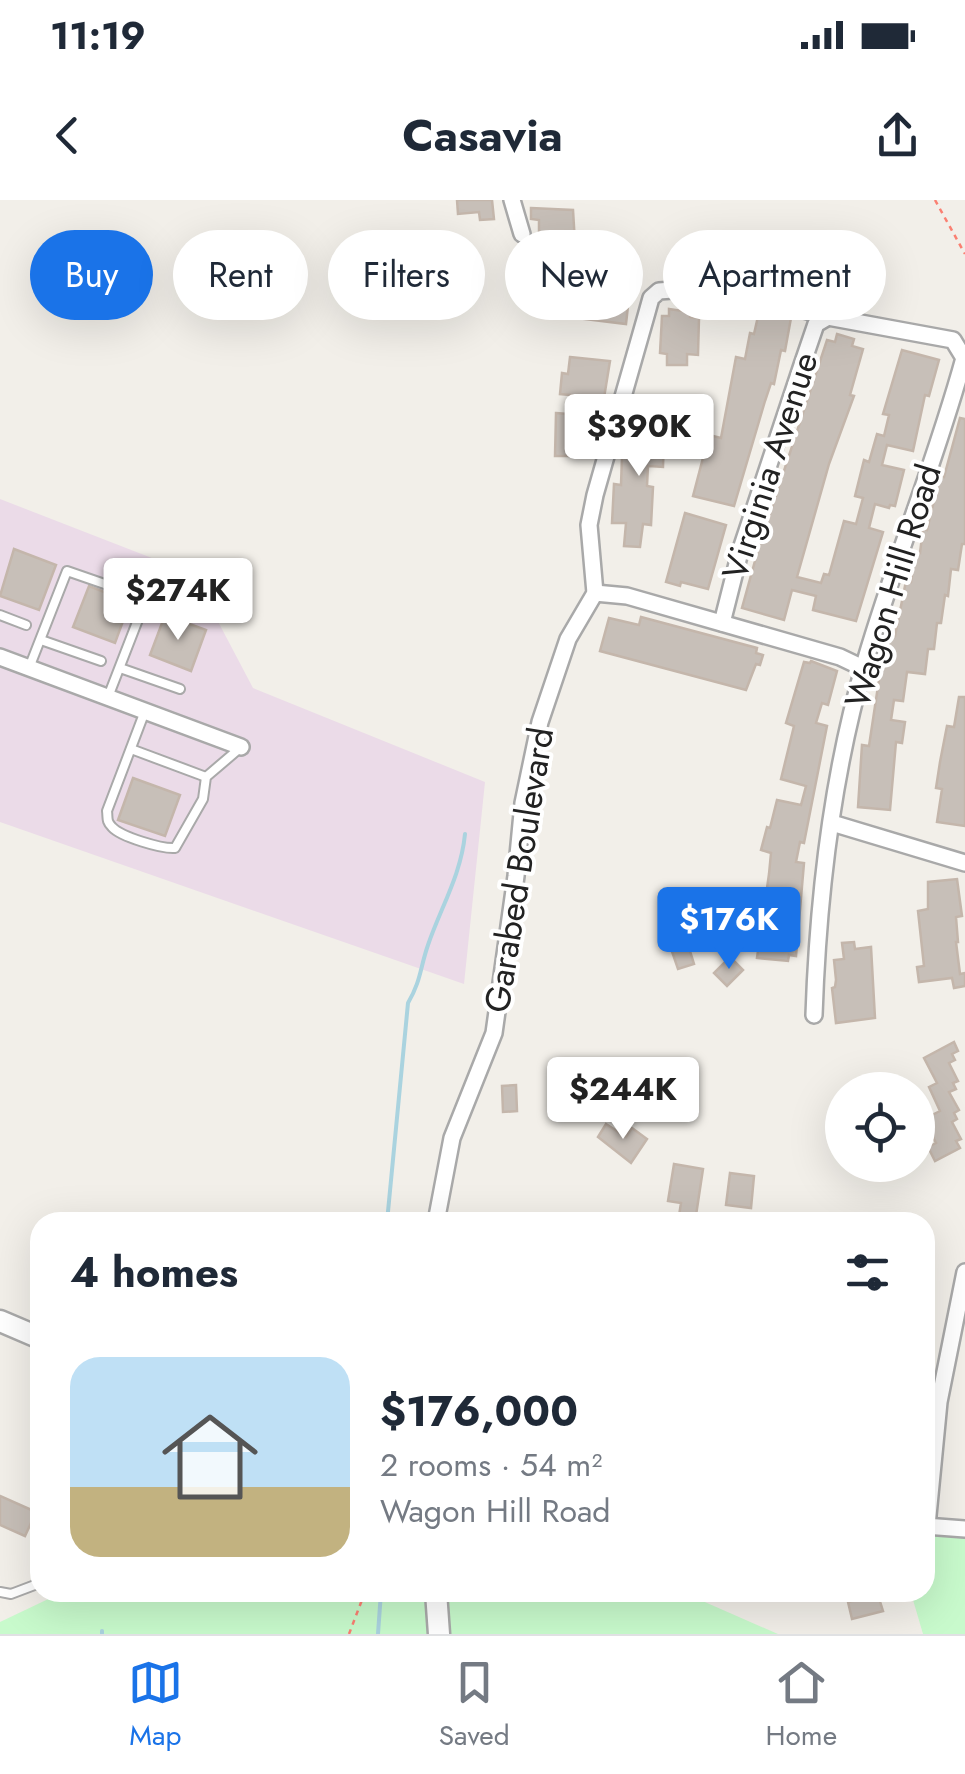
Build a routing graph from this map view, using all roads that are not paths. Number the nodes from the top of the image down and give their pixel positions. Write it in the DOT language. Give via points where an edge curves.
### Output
graph roads {
  1 [pos="512,200"];
  2 [pos="521,230"];
  3 [pos="663,291"];
  4 [pos="823,320"];
  5 [pos="844,320"];
  6 [pos="959,400"];
  7 [pos="119,588"];
  8 [pos="595,593"];
  9 [pos="0,616"];
  10 [pos="198,616"];
  11 [pos="722,622"];
  12 [pos="26,626"];
  13 [pos="41,640"];
  14 [pos="0,657"];
  15 [pos="100,662"];
  16 [pos="29,668"];
  17 [pos="120,668"];
  18 [pos="863,668"];
  19 [pos="180,690"];
  20 [pos="108,697"];
  21 [pos="145,711"];
  22 [pos="241,747"];
  23 [pos="131,749"];
  24 [pos="206,777"];
  25 [pos="832,823"];
  26 [pos="965,863"];
  27 [pos="814,1015"];
  28 [pos="438,1212"];
  29 [pos="965,1272"];
  30 [pos="0,1320"];
  31 [pos="30,1334"];
  32 [pos="935,1440"];
  33 [pos="935,1527"];
  34 [pos="965,1529"];
  35 [pos="30,1587"];
  36 [pos="0,1592"];
  37 [pos="437,1602"];
  38 [pos="439,1634"];
  1 -- 2 [label="street"];
  3 -- 8 [label="street, Wagon Hill Road" via="652,298 646,316 595,495 589,525"];
  4 -- 11 [label="street, Virginia Avenue" via="816,324"];
  5 -- 6 [label="street, Wagon Hill Road" via="953,340 964,358"];
  6 -- 18 [label="street, Wagon Hill Road"];
  7 -- 13 [label="lane" via="67,571"];
  8 -- 11 [label="street"];
  8 -- 28 [label="street, Garabed Boulevard" via="568,640 540,722 494,1033 452,1138"];
  9 -- 12 [label="lane"];
  10 -- 17 [label="lane" via="146,599"];
  11 -- 18 [label="street"];
  13 -- 15 [label="lane"];
  13 -- 16 [label="lane"];
  14 -- 16 [label="street"];
  16 -- 20 [label="street"];
  17 -- 19 [label="lane"];
  17 -- 20 [label="lane"];
  18 -- 25 [label="street, Wagon Hill Road"];
  20 -- 21 [label="street"];
  21 -- 22 [label="street"];
  21 -- 23 [label="lane"];
  22 -- 24 [label="lane"];
  23 -- 24 [label="lane"];
  23 -- 24 [label="lane" via="108,820 114,829 164,849 182,840"];
  25 -- 26 [label="street"];
  25 -- 27 [label="street, Wagon Hill Road"];
  29 -- 32 [label="street"];
  30 -- 31 [label="street"];
  33 -- 34 [label="street"];
  35 -- 36 [label="lane"];
  37 -- 38 [label="street"];
}
